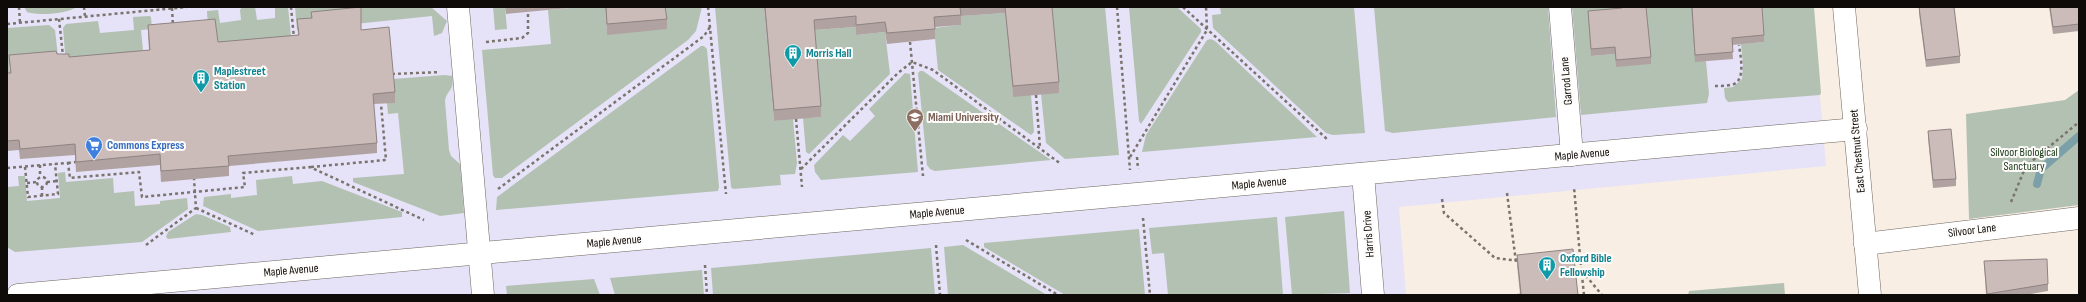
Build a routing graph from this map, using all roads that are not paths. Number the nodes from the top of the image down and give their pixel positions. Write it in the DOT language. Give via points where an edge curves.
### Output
graph roads {
  1 [pos="458,7"];
  2 [pos="1560,7"];
  3 [pos="1844,7"];
  4 [pos="1856,129"];
  5 [pos="1572,155"];
  6 [pos="1363,174"];
  7 [pos="2079,218"];
  8 [pos="1865,244"];
  9 [pos="480,253"];
  10 [pos="18,295"];
  11 [pos="483,295"];
  12 [pos="1373,295"];
  13 [pos="1870,295"];
  1 -- 9 [label="street"];
  2 -- 5 [label="street, Garrod Lane"];
  3 -- 4 [label="street, East Chestnut Street"];
  4 -- 5 [label="street, Maple Avenue"];
  4 -- 8 [label="street, East Chestnut Street"];
  5 -- 6 [label="street, Maple Avenue"];
  6 -- 9 [label="street, Maple Avenue"];
  6 -- 12 [label="street, Harris Drive"];
  7 -- 8 [label="street, Silvoor Lane"];
  8 -- 13 [label="street, East Chestnut Street"];
  9 -- 10 [label="street, Maple Avenue"];
  9 -- 11 [label="street"];
}
